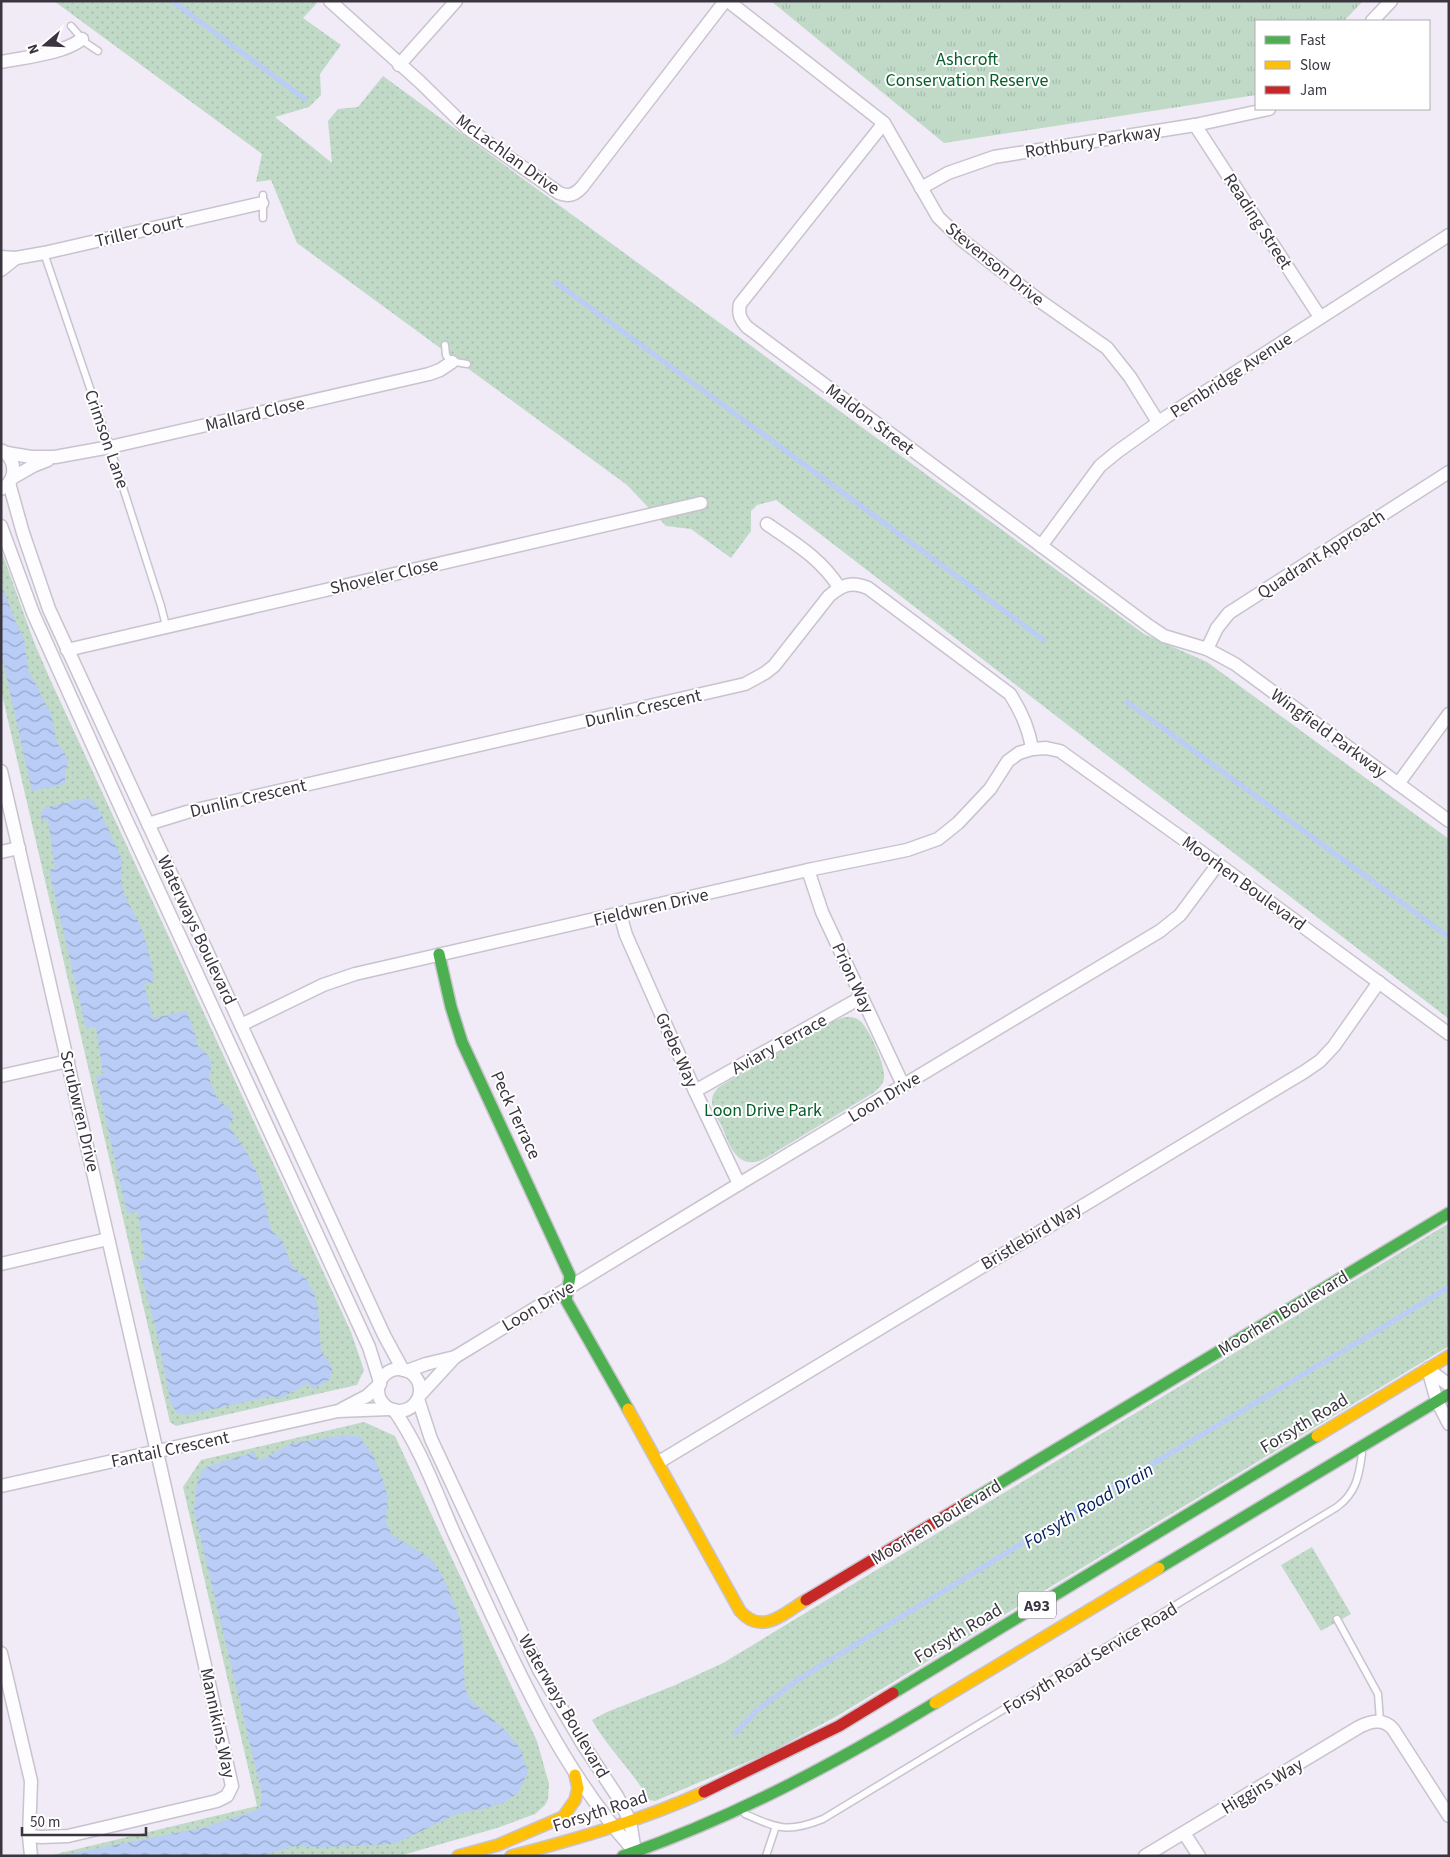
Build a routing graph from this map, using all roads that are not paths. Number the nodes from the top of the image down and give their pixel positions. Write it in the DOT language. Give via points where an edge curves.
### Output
graph roads {
  1 [pos="330,1"];
  2 [pos="456,1"];
  3 [pos="726,1"];
  4 [pos="1391,1"];
  5 [pos="1373,20"];
  6 [pos="71,26"];
  7 [pos="82,39"];
  8 [pos="98,51"];
  9 [pos="1,62"];
  10 [pos="399,64"];
  11 [pos="1264,110"];
  12 [pos="884,123"];
  13 [pos="1196,125"];
  14 [pos="921,188"];
  15 [pos="263,199"];
  16 [pos="264,218"];
  17 [pos="1449,235"];
  18 [pos="44,253"];
  19 [pos="1,257"];
  20 [pos="16,258"];
  21 [pos="1,270"];
  22 [pos="1320,317"];
  23 [pos="445,345"];
  24 [pos="452,362"];
  25 [pos="467,364"];
  26 [pos="1158,422"];
  27 [pos="110,447"];
  28 [pos="4,451"];
  29 [pos="55,457"];
  30 [pos="1449,472"];
  31 [pos="8,484"];
  32 [pos="701,503"];
  33 [pos="767,524"];
  34 [pos="1,526"];
  35 [pos="1041,546"];
  36 [pos="839,587"];
  37 [pos="166,626"];
  38 [pos="1207,648"];
  39 [pos="67,650"];
  40 [pos="1449,714"];
  41 [pos="1032,749"];
  42 [pos="1,771"];
  43 [pos="1398,784"];
  44 [pos="1449,821"];
  45 [pos="148,824"];
  46 [pos="19,848"];
  47 [pos="1,852"];
  48 [pos="1218,864"];
  49 [pos="808,870"];
  50 [pos="620,914"];
  51 [pos="439,954"];
  52 [pos="1378,982"];
  53 [pos="862,997"];
  54 [pos="241,1025"];
  55 [pos="1449,1034"];
  56 [pos="68,1061"];
  57 [pos="1,1076"];
  58 [pos="903,1085"];
  59 [pos="695,1091"];
  60 [pos="739,1184"];
  61 [pos="1449,1213"];
  62 [pos="108,1239"];
  63 [pos="1,1264"];
  64 [pos="569,1287"];
  65 [pos="1449,1356"];
  66 [pos="455,1357"];
  67 [pos="1428,1369"];
  68 [pos="405,1371"];
  69 [pos="380,1383"];
  70 [pos="1449,1385"];
  71 [pos="1449,1394"];
  72 [pos="419,1397"];
  73 [pos="1437,1401"];
  74 [pos="392,1409"];
  75 [pos="338,1411"];
  76 [pos="1449,1424"];
  77 [pos="1363,1445"];
  78 [pos="157,1451"];
  79 [pos="659,1462"];
  80 [pos="1,1486"];
  81 [pos="1337,1620"];
  82 [pos="1,1652"];
  83 [pos="1380,1721"];
  84 [pos="575,1775"];
  85 [pos="738,1811"];
  86 [pos="1449,1816"];
  87 [pos="630,1820"];
  88 [pos="612,1826"];
  89 [pos="776,1826"];
  90 [pos="1184,1832"];
  91 [pos="29,1836"];
  92 [pos="629,1854"];
  93 [pos="31,1856"];
  94 [pos="458,1856"];
  95 [pos="511,1856"];
  96 [pos="766,1856"];
  97 [pos="1146,1856"];
  98 [pos="1199,1856"];
  1 -- 10 [label="street, McLachlan Drive"];
  2 -- 10 [label="street"];
  3 -- 10 [label="street, McLachlan Drive" via="576,194 559,193 467,128"];
  3 -- 12 [label="street, Stevenson Drive"];
  4 -- 5 [label="street"];
  6 -- 7 [label="lane"];
  7 -- 8 [label="lane"];
  7 -- 9 [label="street" via="65,48"];
  11 -- 13 [label="street, Rothbury Parkway"];
  12 -- 14 [label="street, Stevenson Drive"];
  12 -- 35 [label="street, Maldon Street" via="740,304 741,320 746,327"];
  13 -- 14 [label="street, Rothbury Parkway" via="994,157 948,173"];
  13 -- 22 [label="street, Reading Street"];
  14 -- 26 [label="street, Stevenson Drive" via="938,217 962,240 1107,348"];
  15 -- 16 [label="lane, Triller Court"];
  15 -- 18 [label="street, Triller Court"];
  17 -- 22 [label="street, Pembridge Avenue"];
  18 -- 20 [label="street, Triller Court"];
  18 -- 27 [label="lane, Crimson Lane"];
  19 -- 20 [label="street, Triller Court"];
  20 -- 21 [label="street, Triller Court"];
  22 -- 26 [label="street, Pembridge Avenue"];
  23 -- 24 [label="lane" via="448,359"];
  24 -- 25 [label="lane"];
  24 -- 27 [label="street, Mallard Close" via="429,374"];
  26 -- 35 [label="street, Pembridge Avenue" via="1100,466"];
  27 -- 29 [label="street, Mallard Close"];
  27 -- 37 [label="lane, Crimson Lane"];
  28 -- 29 [label="street, Mallard Close" via="31,457"];
  28 -- 31 [label="street, Waterways Boulevard" via="13,465"];
  29 -- 31 [label="street, Mallard Close" via="32,466"];
  30 -- 38 [label="street, Quadrant Approach" via="1229,613 1216,628"];
  31 -- 39 [label="street, Waterways Boulevard" via="42,593"];
  32 -- 37 [label="street, Shoveler Close"];
  33 -- 36 [label="street" via="812,554"];
  34 -- 69 [label="street, Waterways Boulevard" via="37,622 369,1347"];
  35 -- 38 [label="street, Maldon Street" via="1164,636"];
  36 -- 41 [label="street" via="854,584 868,588 1010,694 1030,734"];
  36 -- 45 [label="street, Dunlin Crescent" via="774,666 745,684 187,812"];
  37 -- 39 [label="street, Shoveler Close"];
  38 -- 43 [label="street, Wingfield Parkway" via="1235,664"];
  39 -- 45 [label="street, Waterways Boulevard"];
  40 -- 43 [label="street"];
  41 -- 48 [label="street, Moorhen Boulevard" via="1060,751"];
  41 -- 49 [label="street, Fieldwren Drive" via="1008,762 990,790 938,839 907,850"];
  42 -- 46 [label="street, Scrubwren Drive"];
  43 -- 44 [label="street, Wingfield Parkway"];
  45 -- 54 [label="street, Waterways Boulevard"];
  46 -- 47 [label="street"];
  46 -- 56 [label="street, Scrubwren Drive"];
  48 -- 52 [label="street, Moorhen Boulevard"];
  48 -- 58 [label="street, Loon Drive" via="1180,915 1160,931"];
  49 -- 50 [label="street, Fieldwren Drive"];
  49 -- 53 [label="street, Prion Way" via="819,905"];
  50 -- 51 [label="street, Fieldwren Drive"];
  50 -- 59 [label="street, Grebe Way" via="626,935"];
  51 -- 54 [label="street, Fieldwren Drive" via="343,977"];
  51 -- 64 [label="main road, Peck Terrace" via="455,1023 570,1276"];
  52 -- 55 [label="street, Moorhen Boulevard"];
  52 -- 79 [label="street, Bristlebird Way" via="1334,1046 1304,1072"];
  53 -- 58 [label="street, Prion Way"];
  53 -- 59 [label="street, Aviary Terrace"];
  54 -- 68 [label="street, Waterways Boulevard" via="384,1335"];
  56 -- 57 [label="street"];
  56 -- 62 [label="street, Scrubwren Drive"];
  58 -- 60 [label="street, Loon Drive"];
  59 -- 60 [label="street, Grebe Way"];
  60 -- 64 [label="street, Loon Drive"];
  61 -- 79 [label="main road, Moorhen Boulevard" via="768,1622 753,1622 740,1611"];
  62 -- 63 [label="street"];
  62 -- 78 [label="street, Scrubwren Drive"];
  64 -- 66 [label="street, Loon Drive"];
  64 -- 79 [label="main road, Moorhen Boulevard" via="566,1300"];
  65 -- 67 [label="main road, Forsyth Road / A93"];
  66 -- 68 [label="street, Loon Drive"];
  66 -- 72 [label="street, Loon Drive"];
  67 -- 70 [label="street"];
  67 -- 73 [label="street"];
  67 -- 87 [label="main road, Forsyth Road / A93" via="840,1726 750,1771"];
  68 -- 69 [label="street" via="390,1372"];
  68 -- 72 [label="street" via="418,1381"];
  69 -- 74 [label="street" via="380,1398"];
  69 -- 75 [label="street, Fantail Crescent" via="367,1396"];
  71 -- 73 [label="main road, A93"];
  72 -- 74 [label="street" via="408,1409"];
  72 -- 87 [label="street, Waterways Boulevard" via="432,1439 539,1670"];
  73 -- 76 [label="street"];
  73 -- 77 [label="main road, A93"];
  74 -- 75 [label="street, Fantail Crescent"];
  74 -- 84 [label="street, Waterways Boulevard" via="416,1449 542,1718"];
  75 -- 78 [label="street, Fantail Crescent"];
  77 -- 85 [label="main road, A93" via="863,1746"];
  77 -- 89 [label="lane, Forsyth Road Service Road" via="1360,1476 1350,1495 1337,1508 823,1819 803,1827 789,1829"];
  78 -- 80 [label="street, Fantail Crescent"];
  78 -- 91 [label="street, Mannikins Way" via="231,1789 227,1796 218,1800 68,1836"];
  81 -- 83 [label="lane" via="1378,1694"];
  82 -- 91 [label="street" via="31,1781"];
  83 -- 86 [label="street" via="1390,1725 1399,1736"];
  83 -- 90 [label="street, Higgins Way" via="1359,1727"];
  84 -- 88 [label="street, Waterways Boulevard"];
  84 -- 94 [label="main road" via="578,1788 575,1800 563,1817 498,1845"];
  85 -- 89 [label="lane, Forsyth Road Service Road"];
  85 -- 92 [label="main road, A93"];
  87 -- 88 [label="main road, Forsyth Road / A93"];
  87 -- 92 [label="street, Waterways Boulevard"];
  88 -- 92 [label="street, Waterways Boulevard"];
  88 -- 95 [label="main road, Forsyth Road / A93"];
  89 -- 96 [label="lane"];
  90 -- 97 [label="street, Higgins Way"];
  90 -- 98 [label="street"];
  91 -- 93 [label="street"];
}
